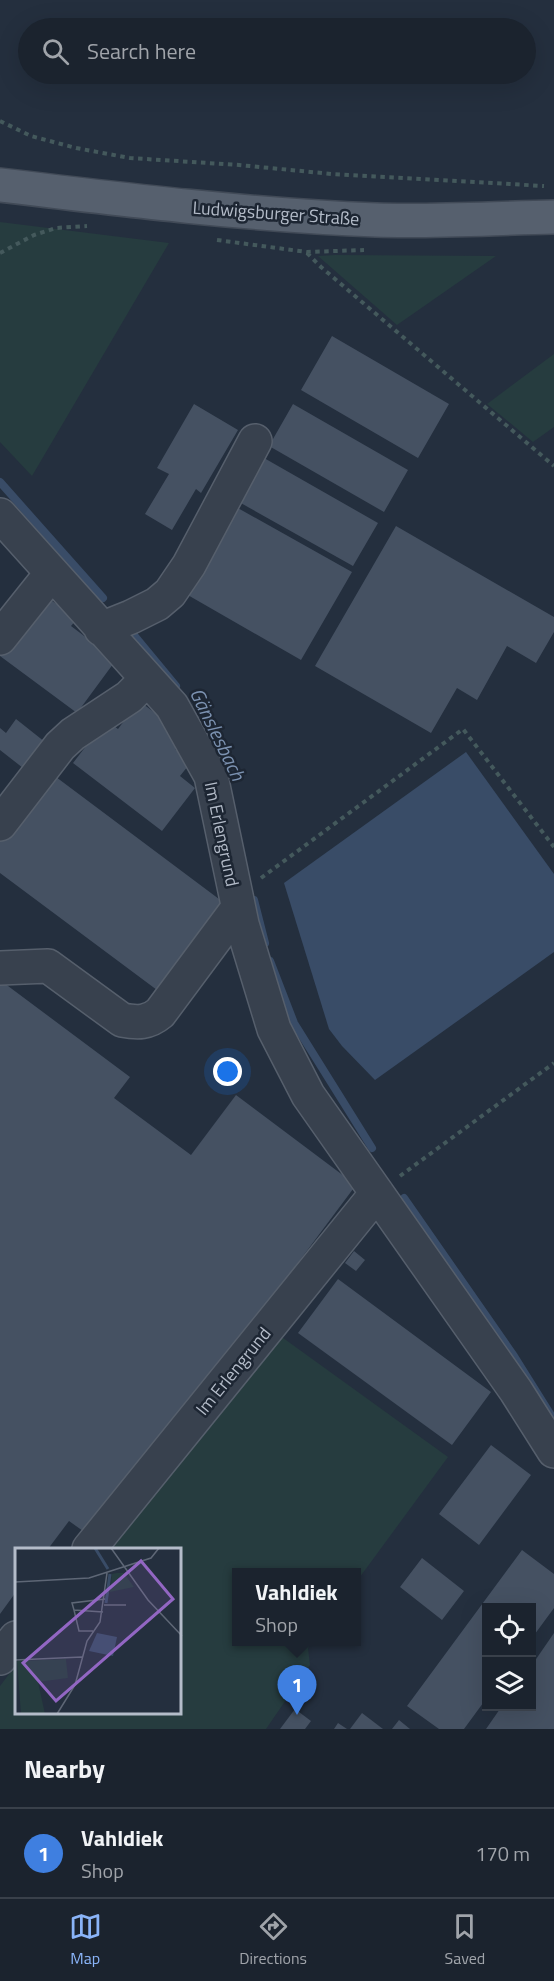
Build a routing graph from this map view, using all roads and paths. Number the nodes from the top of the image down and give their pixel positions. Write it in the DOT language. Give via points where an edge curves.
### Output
graph roads {
  1 [pos="0,121"];
  2 [pos="0,185"];
  3 [pos="553,202"];
  4 [pos="307,252"];
  5 [pos="255,441"];
  6 [pos="554,466"];
  7 [pos="0,515"];
  8 [pos="51,574"];
  9 [pos="101,629"];
  10 [pos="0,638"];
  11 [pos="147,679"];
  12 [pos="0,824"];
  13 [pos="554,847"];
  14 [pos="237,902"];
  15 [pos="0,968"];
  16 [pos="554,1063"];
  17 [pos="377,1193"];
  18 [pos="554,1451"];
  19 [pos="90,1548"];
  20 [pos="15,1639"];
  21 [pos="0,1658"];
  1 -- 3 [label="path" via="31,136 130,158 332,174"];
  2 -- 3 [label="main road, Ludwigsburger Straße" via="156,203 378,220"];
  4 -- 6 [label="path"];
  5 -- 9 [label="lane" via="170,593 157,604"];
  7 -- 8 [label="lane, Im Erlengrund"];
  8 -- 9 [label="lane, Im Erlengrund"];
  8 -- 10 [label="lane"];
  9 -- 11 [label="lane, Im Erlengrund"];
  11 -- 12 [label="lane" via="129,697 60,746"];
  11 -- 14 [label="lane, Im Erlengrund" via="172,706 211,776"];
  13 -- 14 [label="path" via="463,729"];
  14 -- 15 [label="lane" via="160,1013 151,1020 122,1020 48,966"];
  14 -- 17 [label="lane, Im Erlengrund" via="274,1029 308,1095"];
  16 -- 17 [label="path"];
  17 -- 18 [label="lane, Im Erlengrund"];
  17 -- 19 [label="lane, Im Erlengrund"];
  20 -- 21 [label="lane"];
}
